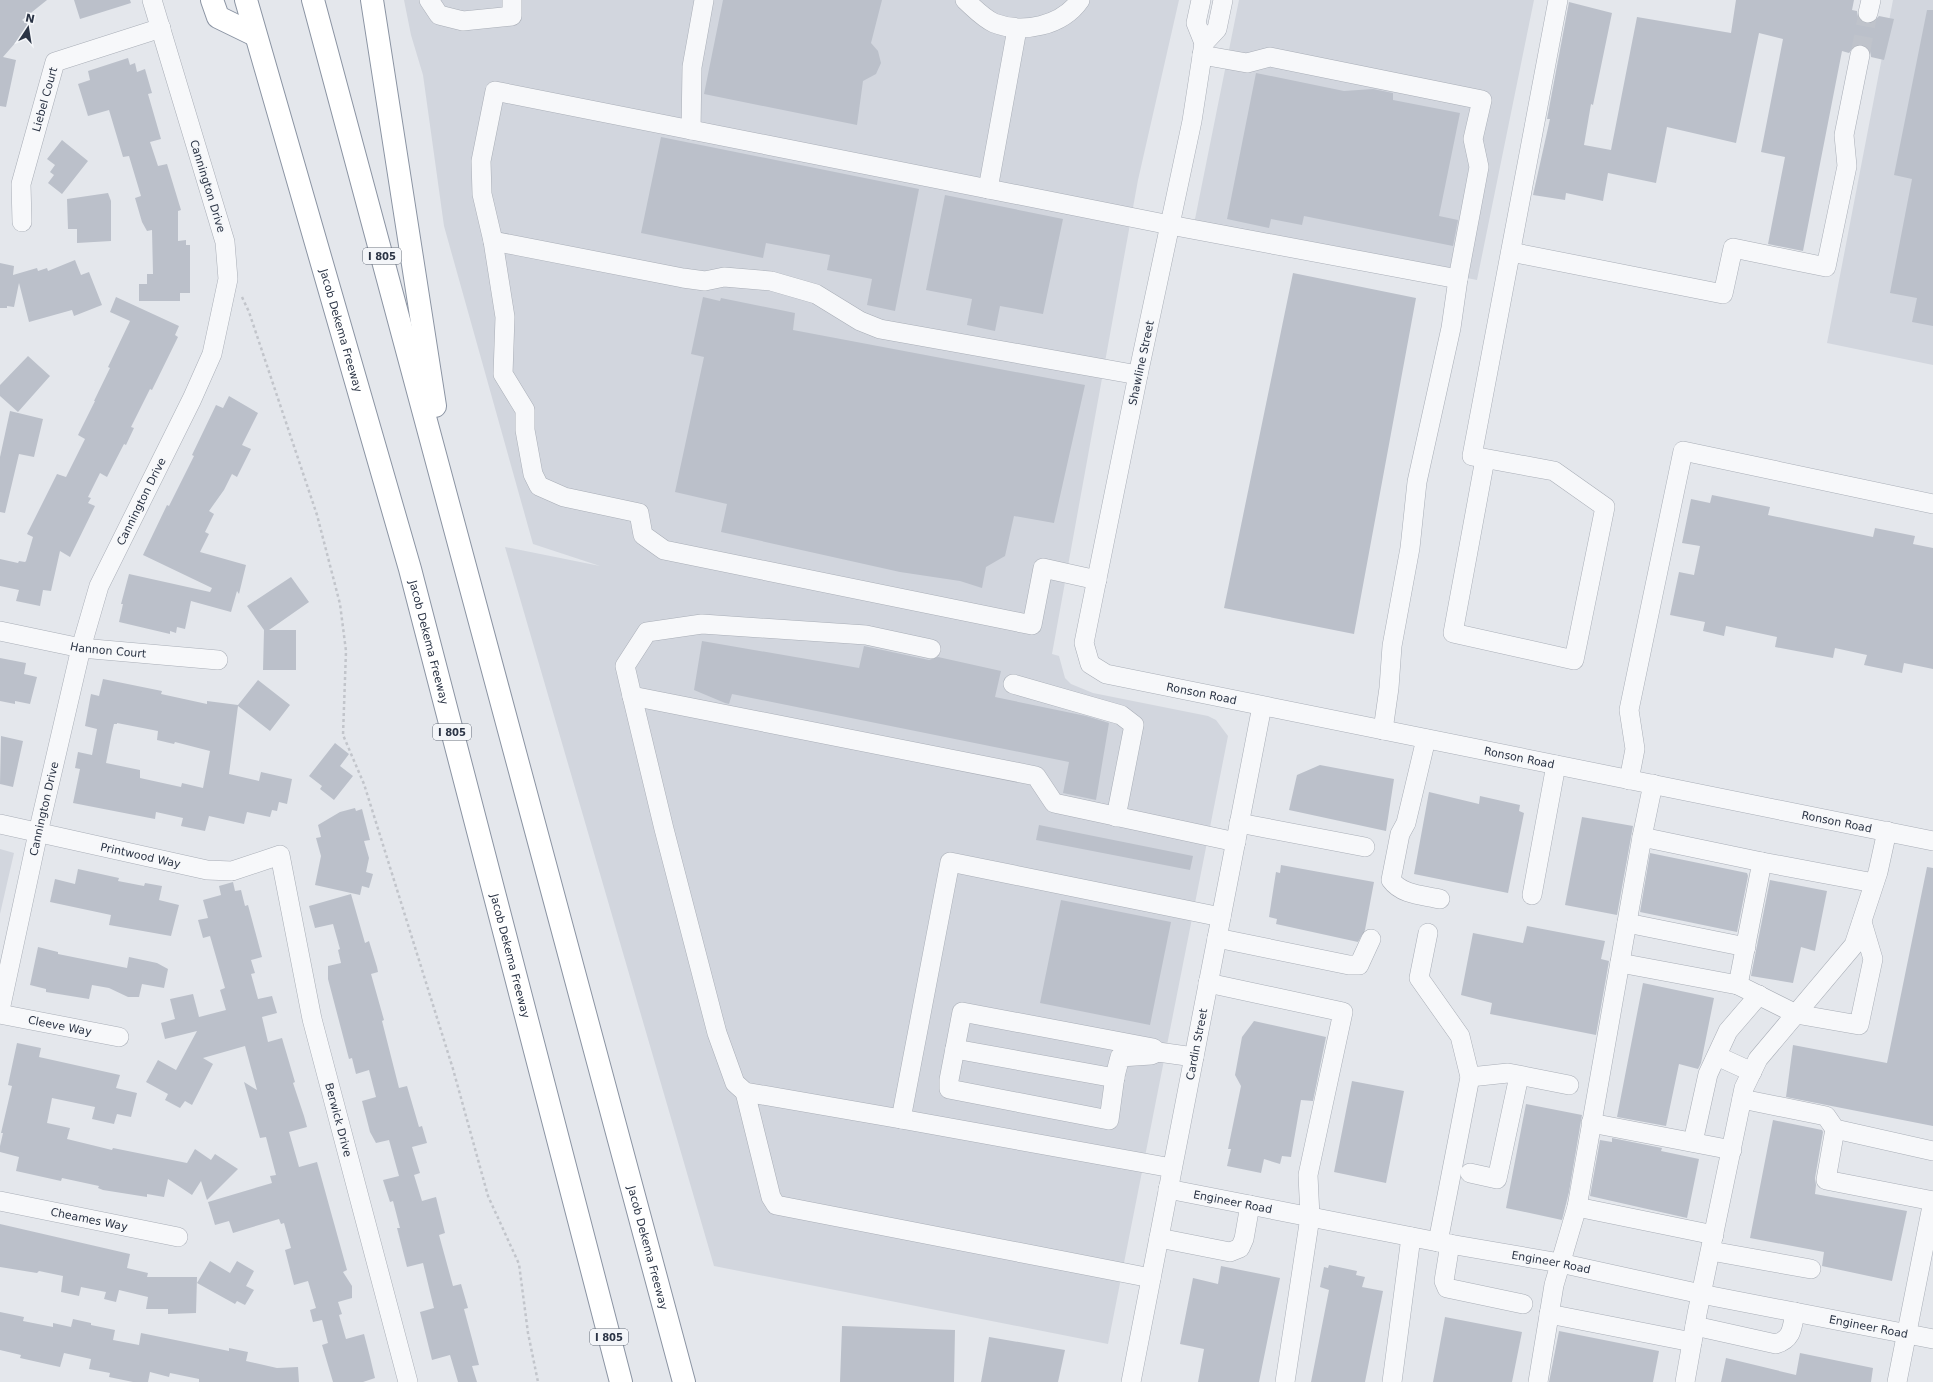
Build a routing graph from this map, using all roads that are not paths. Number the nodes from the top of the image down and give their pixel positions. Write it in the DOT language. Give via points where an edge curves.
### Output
graph roads {
  1 [pos="152,0"];
  2 [pos="212,0"];
  3 [pos="246,0"];
  4 [pos="313,0"];
  5 [pos="357,0"];
  6 [pos="372,0"];
  7 [pos="429,0"];
  8 [pos="512,0"];
  9 [pos="704,0"];
  10 [pos="965,0"];
  11 [pos="1080,0"];
  12 [pos="1201,0"];
  13 [pos="1223,0"];
  14 [pos="1558,0"];
  15 [pos="161,28"];
  16 [pos="1017,29"];
  17 [pos="255,35"];
  18 [pos="1203,49"];
  19 [pos="1860,55"];
  20 [pos="691,130"];
  21 [pos="394,137"];
  22 [pos="988,189"];
  23 [pos="22,222"];
  24 [pos="1170,225"];
  25 [pos="493,241"];
  26 [pos="1511,252"];
  27 [pos="1458,279"];
  28 [pos="1138,376"];
  29 [pos="1485,459"];
  30 [pos="1933,504"];
  31 [pos="452,512"];
  32 [pos="1097,580"];
  33 [pos="0,630"];
  34 [pos="81,648"];
  35 [pos="931,649"];
  36 [pos="218,660"];
  37 [pos="1106,674"];
  38 [pos="1013,684"];
  39 [pos="632,696"];
  40 [pos="1262,706"];
  41 [pos="1383,730"];
  42 [pos="1426,739"];
  43 [pos="1556,765"];
  44 [pos="1629,780"];
  45 [pos="1653,784"];
  46 [pos="1116,817"];
  47 [pos="1239,823"];
  48 [pos="0,824"];
  49 [pos="1887,831"];
  50 [pos="38,832"];
  51 [pos="1642,836"];
  52 [pos="1933,841"];
  53 [pos="1236,842"];
  54 [pos="1365,847"];
  55 [pos="280,855"];
  56 [pos="1762,862"];
  57 [pos="1874,883"];
  58 [pos="1532,895"];
  59 [pos="1440,899"];
  60 [pos="1221,917"];
  61 [pos="1862,922"];
  62 [pos="1627,923"];
  63 [pos="1428,933"];
  64 [pos="1217,938"];
  65 [pos="1371,939"];
  66 [pos="1746,946"];
  67 [pos="1620,963"];
  68 [pos="1208,983"];
  69 [pos="1738,985"];
  70 [pos="1759,995"];
  71 [pos="0,1010"];
  72 [pos="0,1014"];
  73 [pos="1796,1014"];
  74 [pos="119,1037"];
  75 [pos="955,1049"];
  76 [pos="1158,1052"];
  77 [pos="1716,1056"];
  78 [pos="1194,1057"];
  79 [pos="1752,1072"];
  80 [pos="1519,1076"];
  81 [pos="1470,1077"];
  82 [pos="1115,1078"];
  83 [pos="1569,1085"];
  84 [pos="745,1092"];
  85 [pos="1742,1099"];
  86 [pos="902,1119"];
  87 [pos="1591,1123"];
  88 [pos="1835,1129"];
  89 [pos="1692,1142"];
  90 [pos="1732,1150"];
  91 [pos="1933,1151"];
  92 [pos="1172,1168"];
  93 [pos="1470,1173"];
  94 [pos="1168,1189"];
  95 [pos="0,1200"];
  96 [pos="1933,1201"];
  97 [pos="1250,1205"];
  98 [pos="1576,1207"];
  99 [pos="1310,1217"];
  100 [pos="178,1237"];
  101 [pos="1411,1237"];
  102 [pos="1159,1238"];
  103 [pos="1444,1243"];
  104 [pos="1712,1243"];
  105 [pos="1560,1263"];
  106 [pos="1811,1269"];
  107 [pos="1151,1278"];
  108 [pos="598,1292"];
  109 [pos="1701,1294"];
  110 [pos="1523,1304"];
  111 [pos="1795,1312"];
  112 [pos="1550,1314"];
  113 [pos="1693,1334"];
  114 [pos="1906,1334"];
  115 [pos="1933,1339"];
  116 [pos="408,1382"];
  117 [pos="609,1382"];
  118 [pos="621,1382"];
  119 [pos="684,1382"];
  120 [pos="1131,1382"];
  121 [pos="1285,1382"];
  122 [pos="1392,1382"];
  123 [pos="1538,1382"];
  124 [pos="1685,1382"];
  125 [pos="1897,1382"];
  1 -- 15 [label="street, Cannington Drive"];
  2 -- 17 [label="highway" via="218,16"];
  3 -- 17 [label="highway, Jacob Dekema Freeway / I 805"];
  4 -- 31 [label="highway, Jacob Dekema Freeway / I 805"];
  5 -- 21 [label="highway"];
  6 -- 21 [label="highway"];
  7 -- 8 [label="street" via="438,15 463,21 512,16"];
  9 -- 20 [label="street" via="692,67"];
  10 -- 16 [label="street" via="994,23"];
  11 -- 16 [label="street" via="1065,15 1050,22"];
  12 -- 18 [label="street" via="1196,23"];
  13 -- 18 [label="street" via="1217,29"];
  14 -- 26 [label="street"];
  15 -- 23 [label="street, Liebel Court" via="55,62 21,184"];
  15 -- 34 [label="street, Cannington Drive" via="225,242 228,279 212,354 99,586"];
  16 -- 22 [label="street"];
  17 -- 108 [label="highway, Jacob Dekema Freeway / I 805" via="410,569"];
  18 -- 24 [label="street, Shawline Street" via="1192,121"];
  18 -- 27 [label="street" via="1247,63 1270,57 1482,100 1474,139 1479,167"];
  19 -- 26 [label="street" via="1844,135 1846,166 1826,267 1733,248 1723,294"];
  20 -- 22 [label="street"];
  20 -- 25 [label="street" via="495,91 481,161 482,194"];
  21 -- 31 [label="highway"];
  22 -- 24 [label="street"];
  24 -- 27 [label="street"];
  24 -- 28 [label="street, Shawline Street"];
  25 -- 28 [label="street" via="682,278 705,281 724,276 770,281 816,294 860,321 880,329"];
  25 -- 32 [label="street" via="505,317 503,374 525,410 525,430 533,474 539,486 564,497 639,513 643,535 664,550 1032,624 1043,568"];
  26 -- 29 [label="street" via="1472,456"];
  27 -- 41 [label="street" via="1451,328 1416,482 1410,548 1392,646"];
  28 -- 32 [label="street, Shawline Street"];
  29 -- 29 [label="street" via="1453,633 1574,660 1605,507 1554,471"];
  30 -- 44 [label="street" via="1683,451 1628,710 1635,749"];
  31 -- 119 [label="highway, Jacob Dekema Freeway / I 805"];
  32 -- 37 [label="street, Shawline Street" via="1084,643 1090,664"];
  33 -- 34 [label="street, Hannon Court"];
  34 -- 36 [label="street, Hannon Court"];
  34 -- 50 [label="street, Cannington Drive"];
  35 -- 39 [label="street" via="866,636 702,624 647,632 624,666"];
  37 -- 40 [label="street, Ronson Road"];
  38 -- 46 [label="street" via="1121,715 1134,725"];
  39 -- 46 [label="street" via="1036,776 1054,803"];
  39 -- 84 [label="street" via="717,1032 735,1083"];
  40 -- 41 [label="street, Ronson Road"];
  40 -- 47 [label="street, Cardin Street"];
  41 -- 42 [label="street, Ronson Road"];
  42 -- 43 [label="street, Ronson Road"];
  42 -- 59 [label="street" via="1406,823 1400,834 1391,880 1397,888 1406,892"];
  43 -- 44 [label="street, Ronson Road"];
  43 -- 58 [label="street"];
  44 -- 45 [label="street, Ronson Road"];
  45 -- 49 [label="street, Ronson Road"];
  45 -- 51 [label="street"];
  46 -- 53 [label="street"];
  47 -- 53 [label="street, Cardin Street"];
  47 -- 54 [label="street"];
  48 -- 50 [label="street, Printwood Way"];
  49 -- 52 [label="street, Ronson Road"];
  49 -- 57 [label="street"];
  50 -- 55 [label="street, Printwood Way" via="207,870 232,871"];
  50 -- 71 [label="street, Cannington Drive"];
  51 -- 56 [label="street"];
  51 -- 62 [label="street"];
  53 -- 60 [label="street, Cardin Street"];
  55 -- 116 [label="street, Berwick Drive" via="312,1020"];
  56 -- 57 [label="street"];
  56 -- 66 [label="street"];
  57 -- 61 [label="street"];
  60 -- 64 [label="street, Cardin Street"];
  60 -- 86 [label="street" via="950,862"];
  61 -- 73 [label="street" via="1854,944"];
  61 -- 73 [label="street" via="1873,959 1858,1026"];
  62 -- 66 [label="street"];
  62 -- 67 [label="street"];
  63 -- 81 [label="street" via="1419,978 1460,1036"];
  64 -- 65 [label="street" via="1349,965 1359,965"];
  64 -- 68 [label="street, Cardin Street"];
  66 -- 69 [label="street"];
  67 -- 69 [label="street"];
  67 -- 87 [label="street"];
  68 -- 78 [label="street, Cardin Street"];
  68 -- 99 [label="street" via="1343,1012 1308,1175"];
  69 -- 70 [label="street"];
  70 -- 73 [label="street"];
  70 -- 77 [label="street" via="1728,1031"];
  72 -- 74 [label="street, Cleeve Way"];
  73 -- 79 [label="street" via="1758,1059"];
  75 -- 76 [label="street" via="962,1012 1153,1048"];
  75 -- 82 [label="street"];
  75 -- 82 [label="street" via="949,1080 950,1089 1109,1120"];
  76 -- 78 [label="street"];
  76 -- 82 [label="street" via="1151,1055 1120,1057"];
  77 -- 79 [label="street"];
  77 -- 89 [label="street" via="1708,1074"];
  78 -- 92 [label="street, Cardin Street"];
  79 -- 85 [label="street"];
  80 -- 81 [label="street" via="1508,1073"];
  80 -- 83 [label="street"];
  80 -- 93 [label="street" via="1497,1179"];
  81 -- 103 [label="street"];
  84 -- 86 [label="street"];
  84 -- 107 [label="street" via="771,1197 776,1205"];
  85 -- 88 [label="street" via="1826,1116"];
  85 -- 90 [label="street"];
  86 -- 92 [label="street"];
  87 -- 89 [label="street"];
  87 -- 98 [label="street"];
  88 -- 91 [label="street"];
  88 -- 96 [label="street" via="1826,1180"];
  89 -- 90 [label="street"];
  90 -- 104 [label="street"];
  92 -- 94 [label="street, Cardin Street"];
  94 -- 97 [label="street, Engineer Road"];
  94 -- 102 [label="street, Cardin Street"];
  95 -- 100 [label="street, Cheames Way"];
  96 -- 114 [label="street"];
  97 -- 99 [label="street, Engineer Road"];
  97 -- 102 [label="street" via="1244,1239 1240,1248 1230,1252"];
  98 -- 104 [label="street"];
  98 -- 105 [label="street"];
  99 -- 101 [label="street, Engineer Road"];
  99 -- 121 [label="street"];
  101 -- 103 [label="street, Engineer Road"];
  101 -- 122 [label="street"];
  102 -- 107 [label="street, Cardin Street"];
  103 -- 105 [label="street, Engineer Road"];
  103 -- 110 [label="street" via="1444,1281 1447,1288"];
  104 -- 106 [label="street"];
  104 -- 109 [label="street"];
  105 -- 109 [label="street, Engineer Road"];
  105 -- 112 [label="street"];
  107 -- 120 [label="street, Cardin Street"];
  108 -- 117 [label="highway"];
  108 -- 118 [label="highway, Jacob Dekema Freeway / I 805"];
  109 -- 111 [label="street, Engineer Road"];
  109 -- 113 [label="street"];
  111 -- 113 [label="street" via="1790,1334 1785,1341 1776,1344"];
  111 -- 114 [label="street, Engineer Road"];
  112 -- 113 [label="street"];
  112 -- 123 [label="street"];
  113 -- 124 [label="street"];
  114 -- 115 [label="street, Engineer Road"];
  114 -- 125 [label="street"];
}
